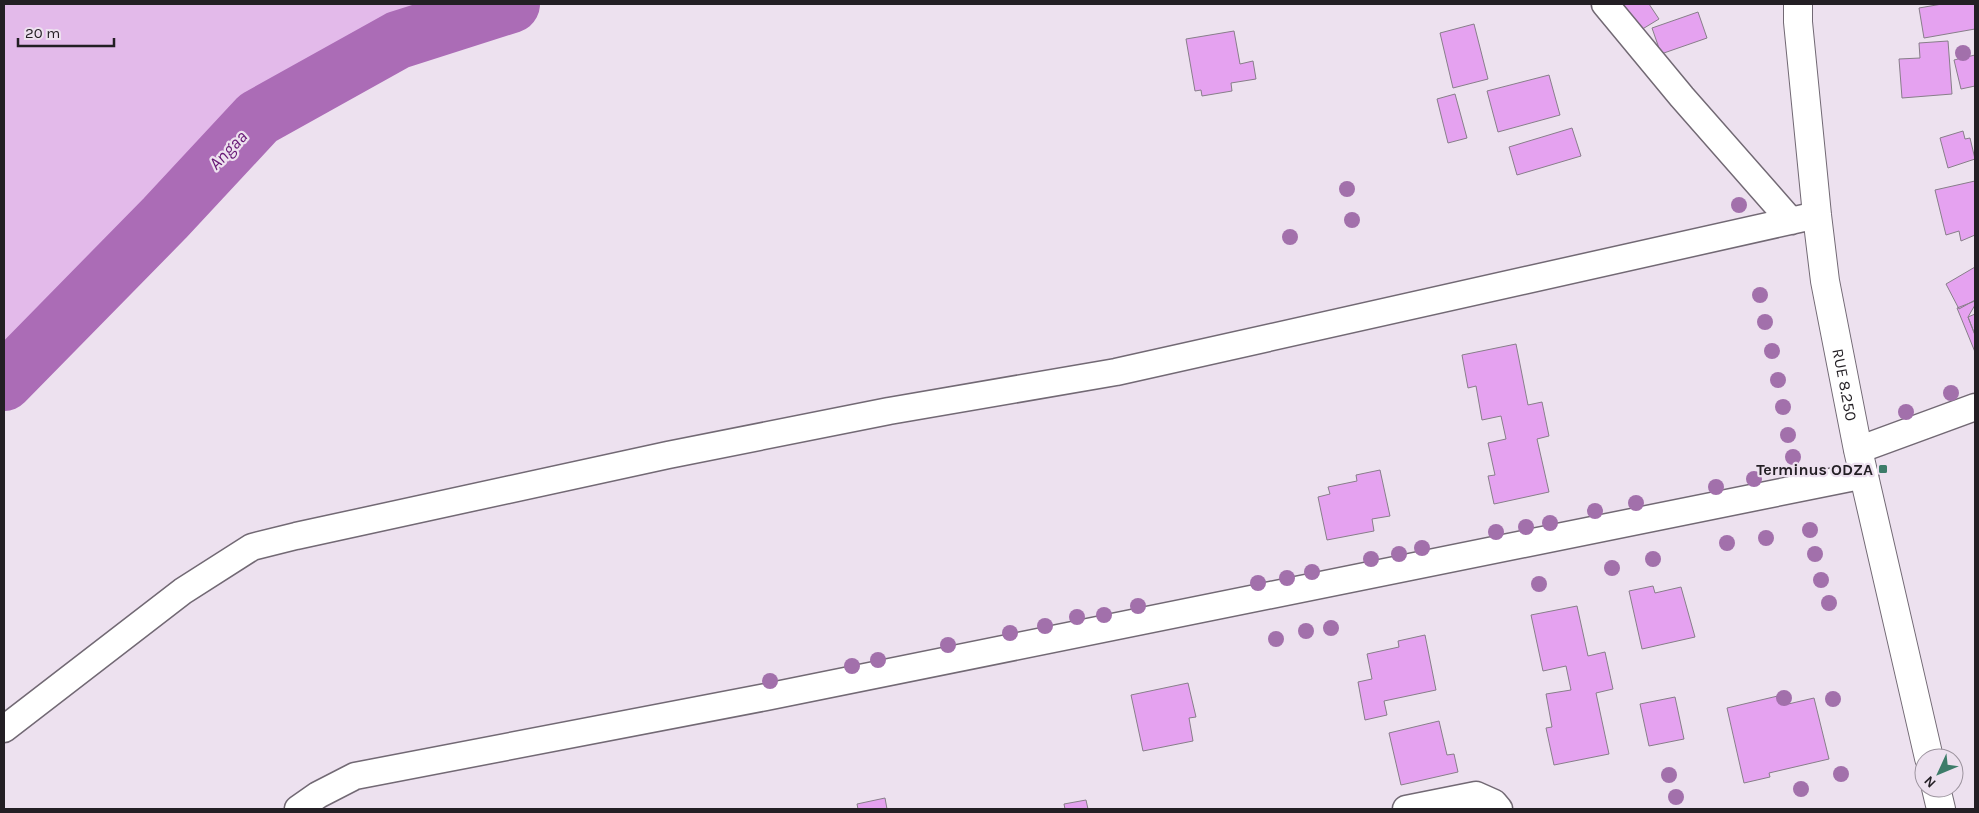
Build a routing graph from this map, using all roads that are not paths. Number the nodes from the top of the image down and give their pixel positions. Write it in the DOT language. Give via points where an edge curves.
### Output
graph roads {
  1 [pos="1605,4"];
  2 [pos="1798,4"];
  3 [pos="1804,218"];
  4 [pos="1975,407"];
  5 [pos="1861,462"];
  6 [pos="4,729"];
  7 [pos="1927,748"];
  8 [pos="298,809"];
  9 [pos="1406,809"];
  10 [pos="1499,809"];
  1 -- 3 [label="street" via="1682,97"];
  2 -- 3 [label="highway, RUE 8.250"];
  3 -- 5 [label="highway, RUE 8.250" via="1825,281"];
  3 -- 6 [label="street" via="1116,372 889,411 252,547 183,591"];
  4 -- 5 [label="street"];
  5 -- 7 [label="highway, RUE 8.250"];
  5 -- 8 [label="street" via="766,697 355,776"];
  9 -- 10 [label="street" via="1476,796 1494,803"];
}
